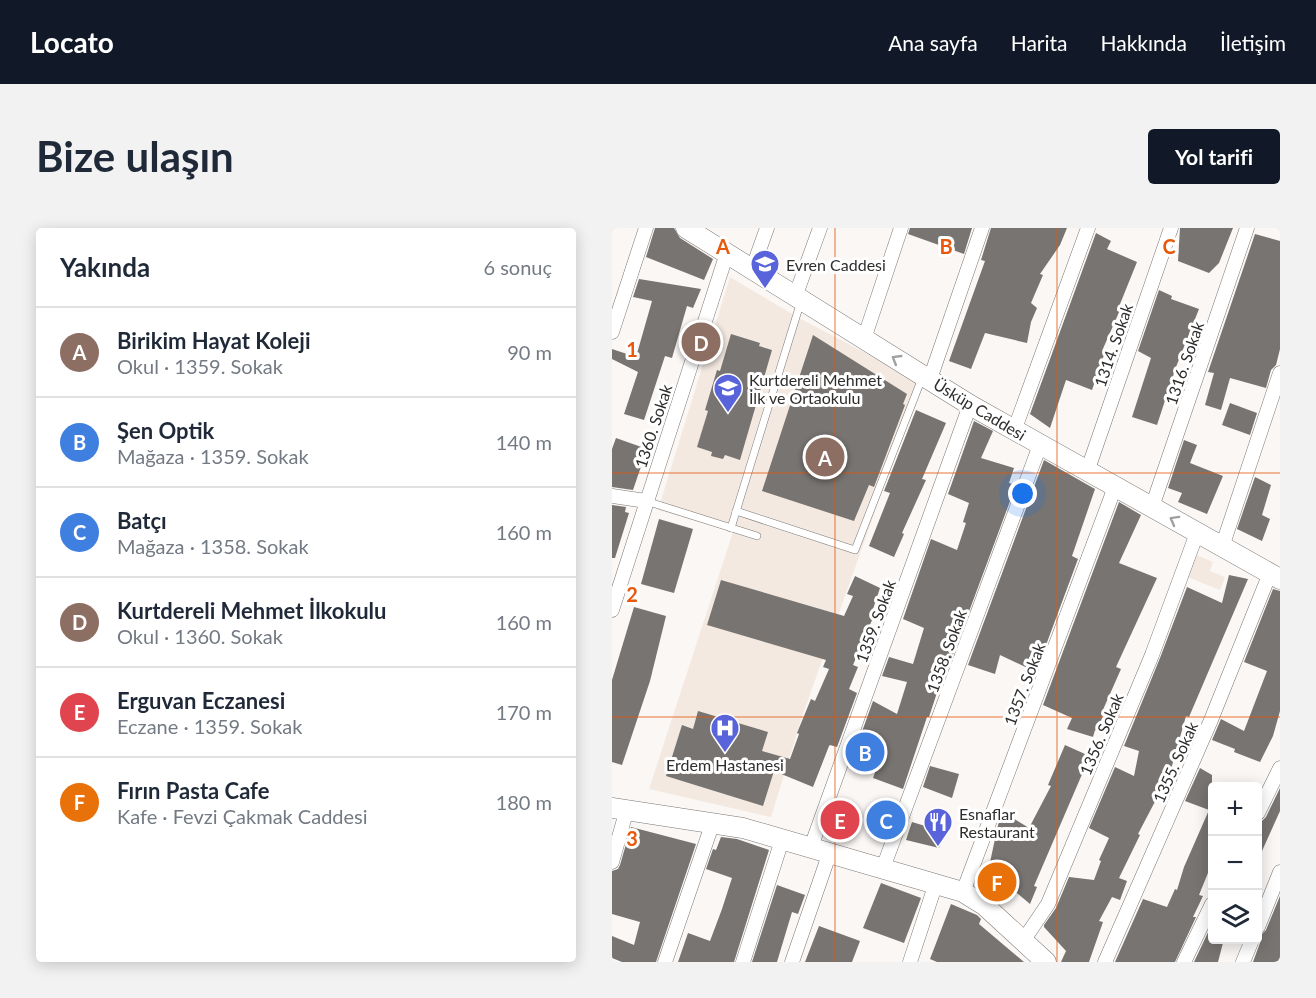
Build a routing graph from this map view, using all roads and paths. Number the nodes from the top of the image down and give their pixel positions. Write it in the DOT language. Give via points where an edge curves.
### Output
graph roads {
  1 [pos="646,228"];
  2 [pos="686,228"];
  3 [pos="767,228"];
  4 [pos="820,228"];
  5 [pos="901,228"];
  6 [pos="982,228"];
  7 [pos="1088,228"];
  8 [pos="1171,228"];
  9 [pos="1247,228"];
  10 [pos="727,253"];
  11 [pos="752,270"];
  12 [pos="798,299"];
  13 [pos="612,332"];
  14 [pos="864,339"];
  15 [pos="1280,373"];
  16 [pos="927,377"];
  17 [pos="1276,398"];
  18 [pos="970,405"];
  19 [pos="1014,430"];
  20 [pos="1040,445"];
  21 [pos="1087,472"];
  22 [pos="1115,487"];
  23 [pos="612,496"];
  24 [pos="646,501"];
  25 [pos="1152,507"];
  26 [pos="736,511"];
  27 [pos="731,528"];
  28 [pos="1197,533"];
  29 [pos="757,536"];
  30 [pos="1222,547"];
  31 [pos="1275,576"];
  32 [pos="612,610"];
  33 [pos="1280,768"];
  34 [pos="1262,803"];
  35 [pos="619,809"];
  36 [pos="713,822"];
  37 [pos="782,840"];
  38 [pos="811,847"];
  39 [pos="830,852"];
  40 [pos="612,862"];
  41 [pos="883,868"];
  42 [pos="1280,872"];
  43 [pos="936,884"];
  44 [pos="963,892"];
  45 [pos="1208,912"];
  46 [pos="1262,915"];
  47 [pos="1023,941"];
  48 [pos="1250,944"];
  49 [pos="665,962"];
  50 [pos="743,962"];
  51 [pos="792,962"];
  52 [pos="910,962"];
  53 [pos="1046,962"];
  54 [pos="1106,962"];
  55 [pos="1184,962"];
  56 [pos="1243,962"];
  1 -- 13 [label="street"];
  2 -- 10 [label="street, Üsküp Caddesi"];
  3 -- 11 [label="street"];
  4 -- 12 [label="street"];
  5 -- 14 [label="street"];
  6 -- 16 [label="street"];
  7 -- 19 [label="street"];
  8 -- 21 [label="street, 1314. Sokak"];
  9 -- 25 [label="street, 1316. Sokak"];
  10 -- 11 [label="street, Üsküp Caddesi"];
  10 -- 24 [label="street, 1360. Sokak"];
  11 -- 12 [label="street, Üsküp Caddesi"];
  12 -- 14 [label="street, Üsküp Caddesi"];
  12 -- 26 [label="lane"];
  16 -- 14 [label="street, Üsküp Caddesi, one-way"];
  15 -- 17 [label="street"];
  16 -- 18 [label="street, Üsküp Caddesi"];
  16 -- 26 [label="lane" via="855,550"];
  17 -- 30 [label="street"];
  18 -- 19 [label="street, Üsküp Caddesi"];
  18 -- 38 [label="street, 1359. Sokak"];
  19 -- 20 [label="street, Üsküp Caddesi"];
  20 -- 21 [label="street, Üsküp Caddesi"];
  20 -- 41 [label="street, 1358. Sokak"];
  21 -- 22 [label="street, Üsküp Caddesi"];
  22 -- 25 [label="street, Üsküp Caddesi"];
  22 -- 44 [label="street, 1357. Sokak"];
  23 -- 24 [label="street"];
  24 -- 27 [label="lane"];
  24 -- 32 [label="street, 1360. Sokak"];
  28 -- 25 [label="street, Üsküp Caddesi, one-way"];
  26 -- 27 [label="lane"];
  27 -- 29 [label="lane"];
  28 -- 30 [label="street, Üsküp Caddesi"];
  28 -- 47 [label="street, 1356. Sokak" via="1152,655 1048,904"];
  30 -- 31 [label="street, Üsküp Caddesi"];
  31 -- 54 [label="street, 1355. Sokak"];
  33 -- 34 [label="street"];
  35 -- 36 [label="street"];
  35 -- 40 [label="street"];
  36 -- 37 [label="street"];
  36 -- 49 [label="street"];
  37 -- 38 [label="street"];
  37 -- 50 [label="street"];
  38 -- 39 [label="street"];
  39 -- 41 [label="street"];
  39 -- 51 [label="street"];
  41 -- 43 [label="street"];
  42 -- 46 [label="street"];
  43 -- 44 [label="street"];
  43 -- 52 [label="street"];
  44 -- 47 [label="street" via="984,905"];
  45 -- 55 [label="street"];
  47 -- 53 [label="street"];
  48 -- 56 [label="street"];
}
